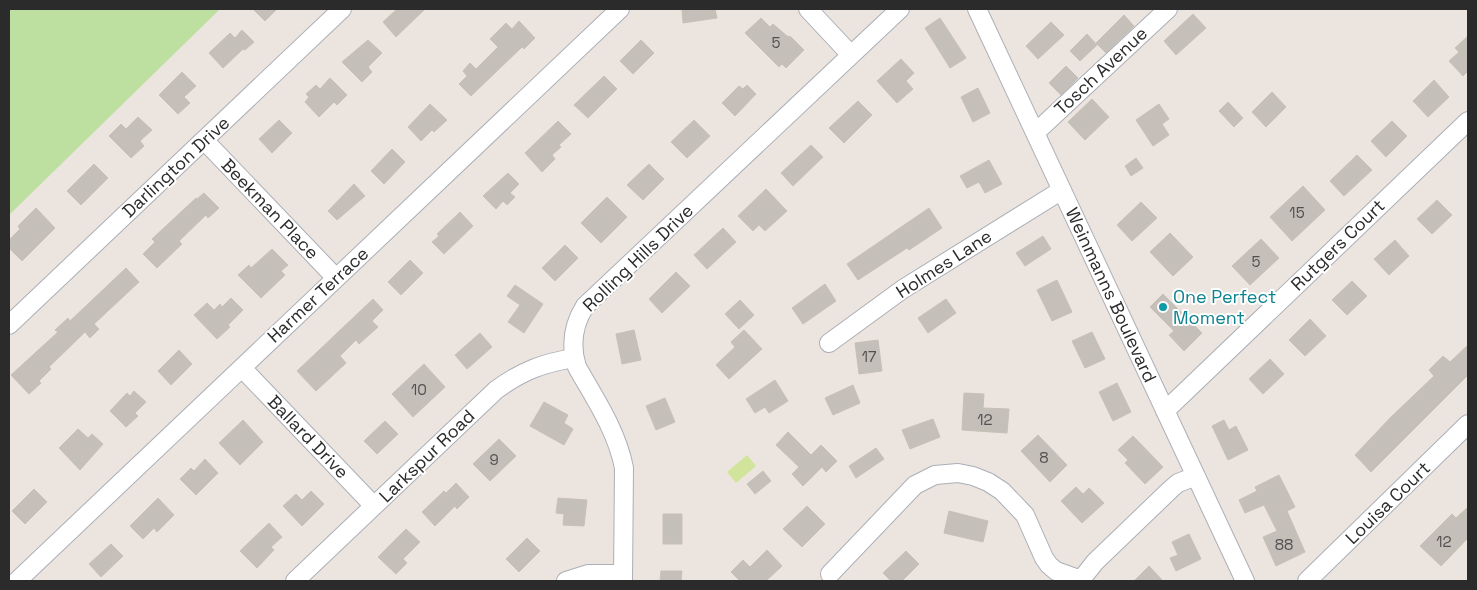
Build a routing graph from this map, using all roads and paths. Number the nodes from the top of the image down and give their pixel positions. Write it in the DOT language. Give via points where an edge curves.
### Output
graph roads {
  1 [pos="342,9"];
  2 [pos="620,9"];
  3 [pos="808,9"];
  4 [pos="900,9"];
  5 [pos="977,9"];
  6 [pos="1168,9"];
  7 [pos="851,54"];
  8 [pos="1468,121"];
  9 [pos="1035,133"];
  10 [pos="204,140"];
  11 [pos="1062,190"];
  12 [pos="336,278"];
  13 [pos="9,325"];
  14 [pos="829,343"];
  15 [pos="574,358"];
  16 [pos="242,368"];
  17 [pos="1165,411"];
  18 [pos="1468,424"];
  19 [pos="1196,476"];
  20 [pos="374,506"];
  21 [pos="830,574"];
  22 [pos="623,578"];
  23 [pos="17,581"];
  24 [pos="295,581"];
  25 [pos="566,581"];
  26 [pos="1081,581"];
  27 [pos="1245,581"];
  28 [pos="1307,581"];
  1 -- 10 [label="street, Darlington Drive"];
  2 -- 12 [label="street, Harmer Terrace"];
  3 -- 7 [label="street"];
  4 -- 7 [label="street, Rolling Hills Drive"];
  5 -- 9 [label="street, Weinmanns Boulevard"];
  6 -- 9 [label="street, Tosch Avenue"];
  7 -- 15 [label="street, Rolling Hills Drive" via="585,306 574,330"];
  8 -- 17 [label="street, Rutgers Court"];
  9 -- 11 [label="street, Weinmanns Boulevard"];
  10 -- 12 [label="street, Beekman Place"];
  10 -- 13 [label="street, Darlington Drive"];
  11 -- 14 [label="street, Holmes Lane" via="903,289"];
  11 -- 17 [label="street, Weinmanns Boulevard"];
  12 -- 16 [label="street, Harmer Terrace"];
  15 -- 20 [label="street, Larkspur Road" via="532,368 496,390"];
  15 -- 22 [label="street, Rolling Hills Drive" via="621,452 624,476"];
  16 -- 20 [label="street, Ballard Drive"];
  16 -- 23 [label="street, Harmer Terrace"];
  17 -- 19 [label="street, Weinmanns Boulevard"];
  18 -- 28 [label="street, Louisa Court"];
  19 -- 26 [label="street" via="1171,489 1095,562"];
  19 -- 27 [label="street, Weinmanns Boulevard"];
  20 -- 24 [label="street, Larkspur Road"];
  21 -- 26 [label="street" via="915,485 934,474 958,473 988,482 1002,491 1025,515 1049,565"];
  22 -- 25 [label="street" via="588,574"];
}
